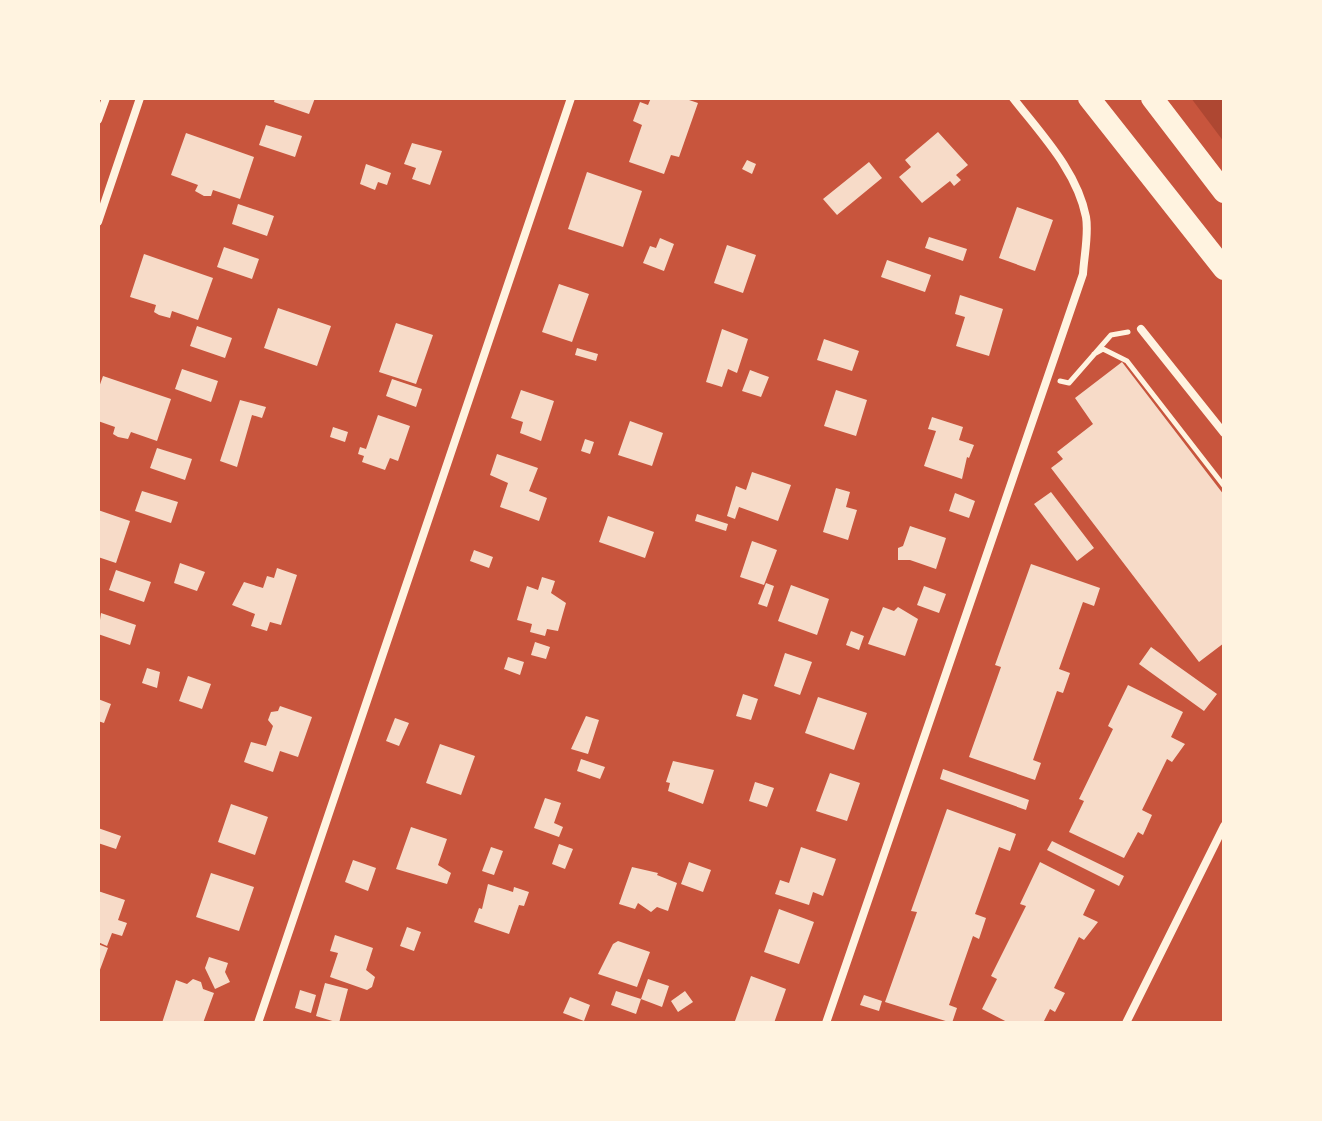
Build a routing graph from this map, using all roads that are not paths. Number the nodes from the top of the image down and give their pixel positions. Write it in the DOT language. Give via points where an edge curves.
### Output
graph roads {
  1 [pos="106,98"];
  2 [pos="140,98"];
  3 [pos="571,98"];
  4 [pos="1013,98"];
  5 [pos="1089,98"];
  6 [pos="1152,98"];
  7 [pos="98,120"];
  8 [pos="1224,192"];
  9 [pos="98,222"];
  10 [pos="1224,269"];
  11 [pos="1141,329"];
  12 [pos="1224,433"];
  13 [pos="1224,826"];
  14 [pos="258,1023"];
  15 [pos="826,1023"];
  16 [pos="1126,1023"];
  1 -- 7 [label="street"];
  2 -- 9 [label="street"];
  3 -- 14 [label="street"];
  4 -- 15 [label="street" via="1078,190 1086,219 1083,274"];
  5 -- 10 [label="highway"];
  6 -- 8 [label="highway"];
  11 -- 12 [label="street"];
  13 -- 16 [label="street"];
}
